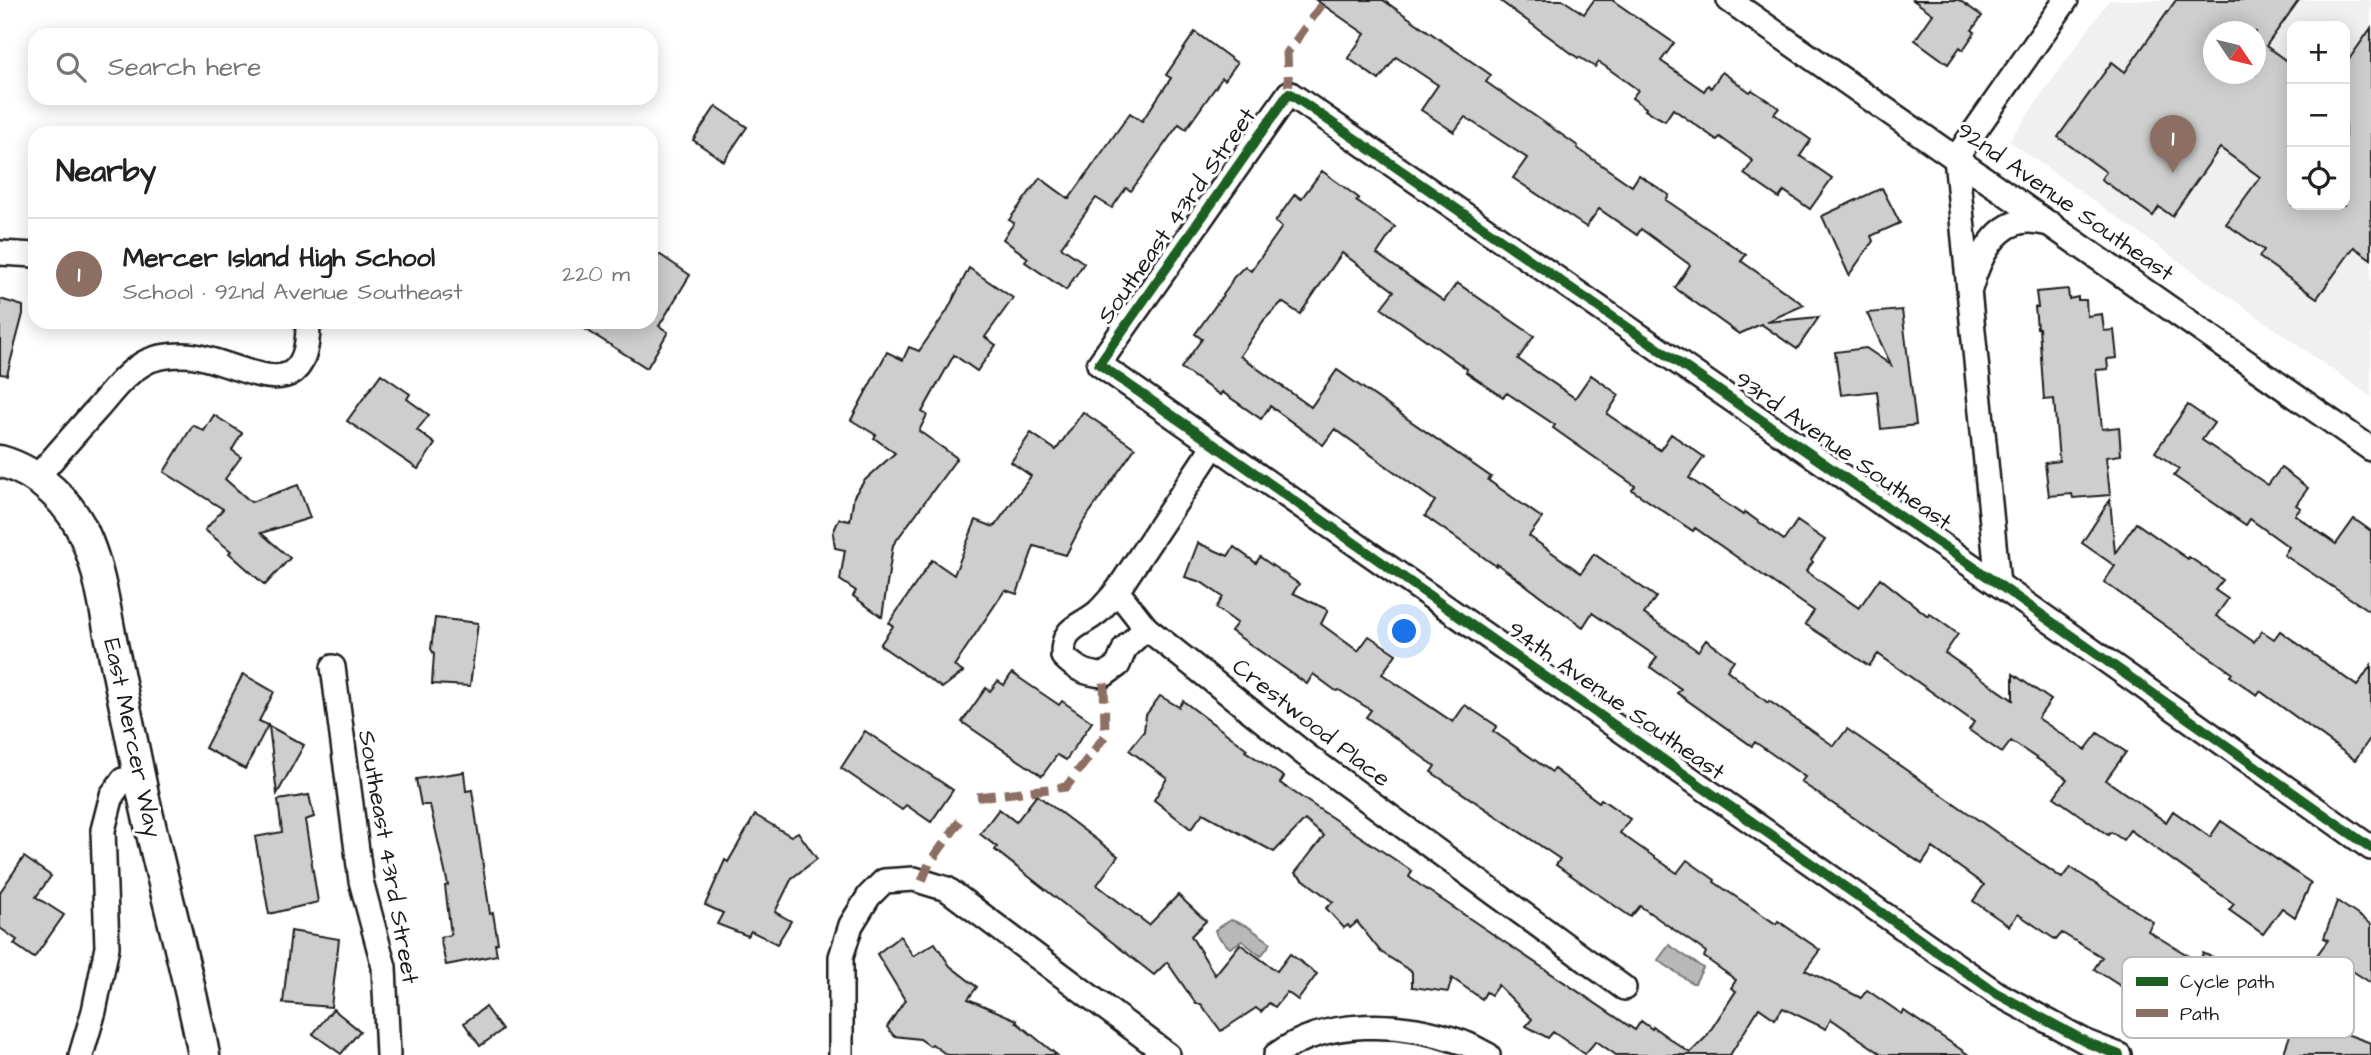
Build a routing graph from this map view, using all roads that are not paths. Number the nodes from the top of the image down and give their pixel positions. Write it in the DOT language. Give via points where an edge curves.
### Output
graph roads {
  1 [pos="1729,0"];
  2 [pos="2066,0"];
  3 [pos="1289,93"];
  4 [pos="1956,158"];
  5 [pos="2051,224"];
  6 [pos="0,253"];
  7 [pos="28,255"];
  8 [pos="1970,292"];
  9 [pos="308,329"];
  10 [pos="1099,364"];
  11 [pos="1214,444"];
  12 [pos="2371,449"];
  13 [pos="0,461"];
  14 [pos="37,477"];
  15 [pos="1998,584"];
  16 [pos="1117,591"];
  17 [pos="1146,628"];
  18 [pos="332,667"];
  19 [pos="140,779"];
  20 [pos="2371,848"];
  21 [pos="1624,988"];
  22 [pos="2086,1049"];
  23 [pos="81,1055"];
  24 [pos="204,1055"];
  25 [pos="388,1055"];
  26 [pos="841,1055"];
  27 [pos="1168,1055"];
  28 [pos="1276,1055"];
  29 [pos="1488,1055"];
  30 [pos="2119,1055"];
  1 -- 4 [label="street, 92nd Avenue Southeast"];
  2 -- 4 [label="street"];
  3 -- 10 [label="street, Southeast 43rd Street"];
  3 -- 15 [label="street, 93rd Avenue Southeast"];
  4 -- 5 [label="street, 92nd Avenue Southeast"];
  4 -- 8 [label="street"];
  5 -- 8 [label="street" via="2028,221 2010,226 1994,238 1975,272"];
  5 -- 12 [label="street, 92nd Avenue Southeast"];
  6 -- 7 [label="street"];
  8 -- 15 [label="street"];
  9 -- 14 [label="street" via="302,360 279,378 196,356 149,361 128,374"];
  10 -- 11 [label="street, 94th Avenue Southeast"];
  11 -- 16 [label="street"];
  11 -- 22 [label="street, 94th Avenue Southeast" via="1996,993"];
  13 -- 14 [label="street, East Mercer Way"];
  14 -- 19 [label="street, East Mercer Way" via="61,500 87,540"];
  15 -- 20 [label="street, 93rd Avenue Southeast"];
  16 -- 17 [label="street, Crestwood Place"];
  16 -- 17 [label="street" via="1097,612 1072,628 1062,642 1063,656 1075,668 1104,675 1118,665 1125,648"];
  17 -- 21 [label="street, Crestwood Place" via="1306,755"];
  18 -- 25 [label="street, Southeast 43rd Street" via="361,881 384,967"];
  19 -- 23 [label="street" via="123,780 112,795 103,830 107,947"];
  19 -- 24 [label="street, East Mercer Way"];
  22 -- 30 [label="street, 94th Avenue Southeast"];
  26 -- 27 [label="street" via="841,957 851,925 884,881 914,879 947,889"];
  28 -- 29 [label="street" via="1323,1032 1369,1027 1416,1030 1459,1041"];
}
